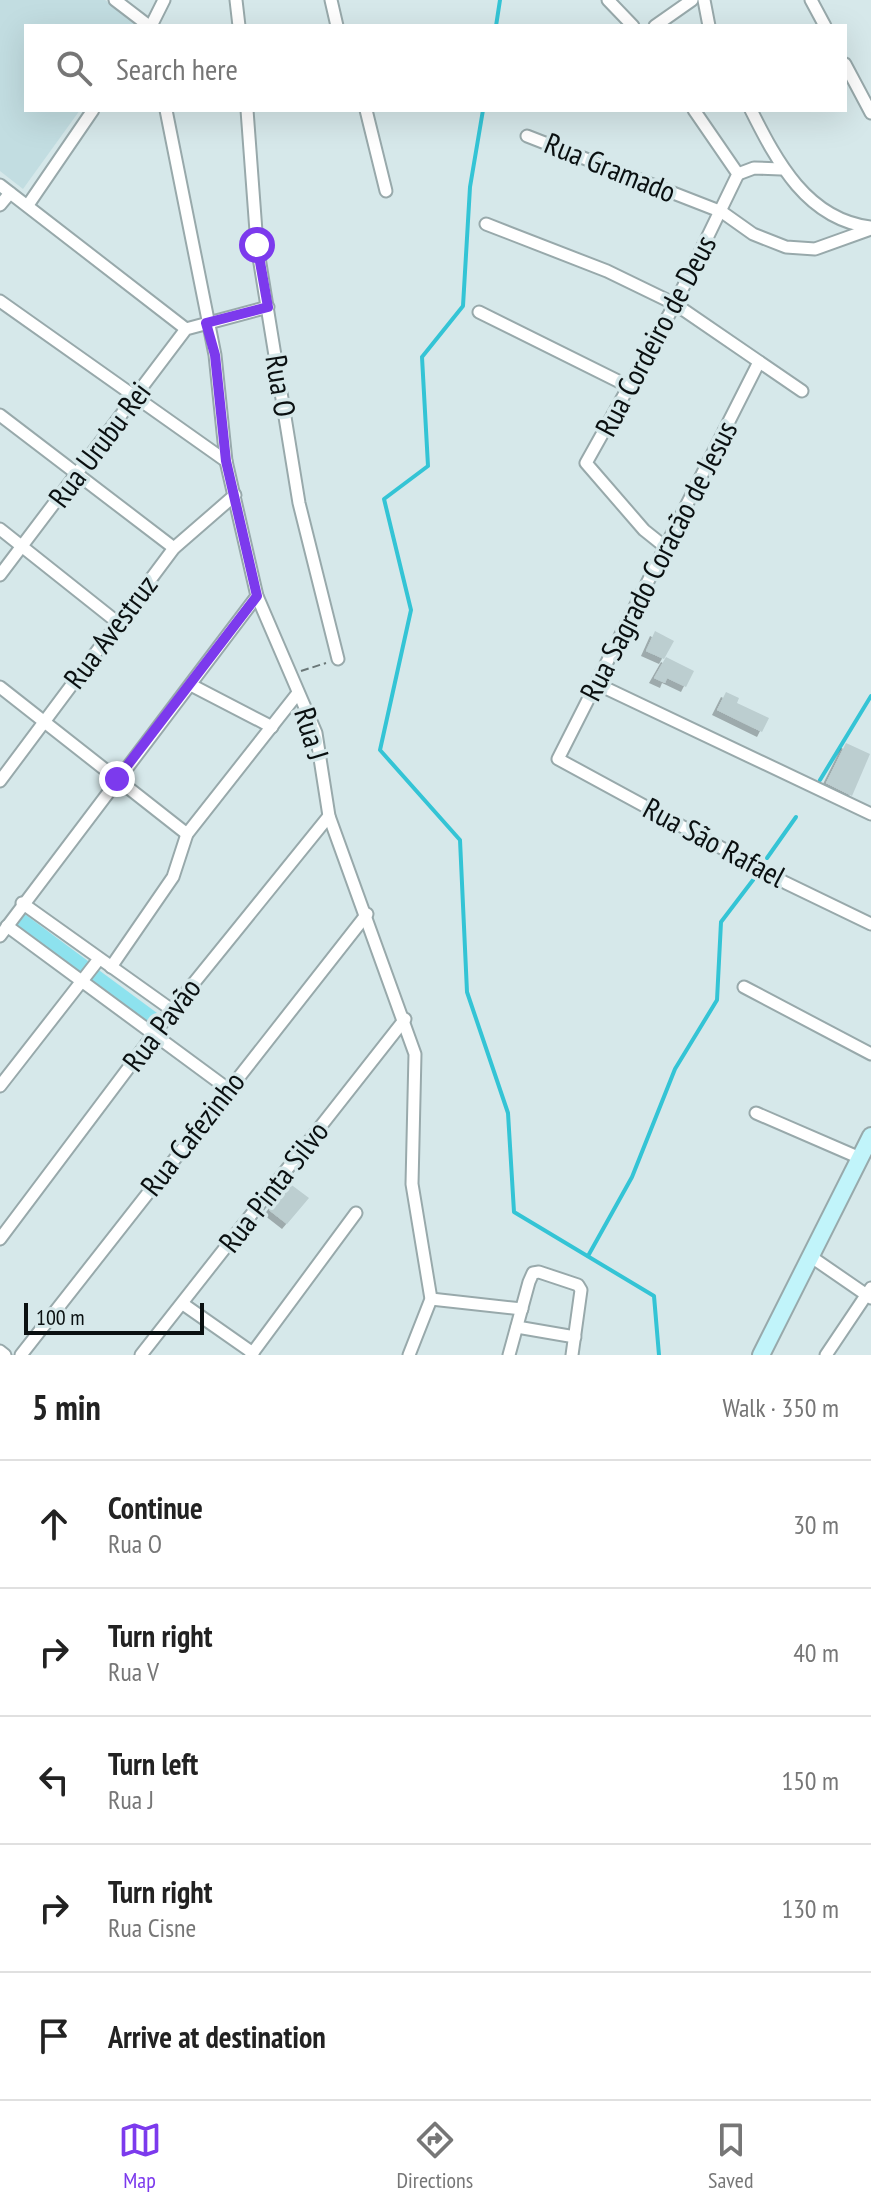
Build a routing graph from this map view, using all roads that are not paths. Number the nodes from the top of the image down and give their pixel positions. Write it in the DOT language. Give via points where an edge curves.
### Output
graph roads {
  1 [pos="115,0"];
  2 [pos="164,0"];
  3 [pos="236,0"];
  4 [pos="331,0"];
  5 [pos="608,0"];
  6 [pos="692,0"];
  7 [pos="704,0"];
  8 [pos="811,0"];
  9 [pos="147,24"];
  10 [pos="151,24"];
  11 [pos="239,24"];
  12 [pos="337,24"];
  13 [pos="631,24"];
  14 [pos="658,24"];
  15 [pos="707,24"];
  16 [pos="824,24"];
  17 [pos="847,68"];
  18 [pos="92,112"];
  19 [pos="166,112"];
  20 [pos="247,112"];
  21 [pos="366,112"];
  22 [pos="695,112"];
  23 [pos="752,112"];
  24 [pos="871,113"];
  25 [pos="527,136"];
  26 [pos="781,169"];
  27 [pos="738,174"];
  28 [pos="5,189"];
  29 [pos="386,191"];
  30 [pos="0,205"];
  31 [pos="28,205"];
  32 [pos="722,212"];
  33 [pos="486,224"];
  34 [pos="871,228"];
  35 [pos="0,301"];
  36 [pos="675,304"];
  37 [pos="268,307"];
  38 [pos="479,312"];
  39 [pos="206,323"];
  40 [pos="186,329"];
  41 [pos="759,362"];
  42 [pos="628,386"];
  43 [pos="802,391"];
  44 [pos="135,399"];
  45 [pos="0,415"];
  46 [pos="226,461"];
  47 [pos="77,474"];
  48 [pos="235,495"];
  49 [pos="0,529"];
  50 [pos="664,546"];
  51 [pos="24,547"];
  52 [pos="174,548"];
  53 [pos="0,575"];
  54 [pos="257,596"];
  55 [pos="117,622"];
  56 [pos="338,659"];
  57 [pos="597,684"];
  58 [pos="191,685"];
  59 [pos="0,687"];
  60 [pos="298,693"];
  61 [pos="44,722"];
  62 [pos="272,727"];
  63 [pos="558,759"];
  64 [pos="117,779"];
  65 [pos="0,781"];
  66 [pos="871,814"];
  67 [pos="329,816"];
  68 [pos="187,834"];
  69 [pos="22,903"];
  70 [pos="367,914"];
  71 [pos="871,924"];
  72 [pos="4,931"];
  73 [pos="99,959"];
  74 [pos="111,967"];
  75 [pos="84,981"];
  76 [pos="744,987"];
  77 [pos="172,1010"];
  78 [pos="405,1019"];
  79 [pos="154,1035"];
  80 [pos="871,1054"];
  81 [pos="0,1086"];
  82 [pos="228,1089"];
  83 [pos="756,1113"];
  84 [pos="871,1136"];
  85 [pos="860,1158"];
  86 [pos="356,1213"];
  87 [pos="0,1239"];
  88 [pos="810,1256"];
  89 [pos="869,1293"];
  90 [pos="431,1299"];
  91 [pos="183,1304"];
  92 [pos="522,1309"];
  93 [pos="517,1327"];
  94 [pos="575,1337"];
  95 [pos="0,1351"];
  96 [pos="252,1354"];
  97 [pos="5,1355"];
  98 [pos="21,1355"];
  99 [pos="141,1355"];
  100 [pos="409,1355"];
  101 [pos="509,1355"];
  102 [pos="572,1355"];
  103 [pos="761,1355"];
  104 [pos="826,1355"];
  1 -- 9 [label="street"];
  2 -- 10 [label="street"];
  3 -- 11 [label="street"];
  4 -- 12 [label="street"];
  5 -- 13 [label="street"];
  6 -- 14 [label="street"];
  7 -- 15 [label="street"];
  8 -- 16 [label="street"];
  17 -- 24 [label="street"];
  18 -- 31 [label="street"];
  19 -- 39 [label="street, Rua J"];
  20 -- 37 [label="street, Rua O" via="257,245"];
  21 -- 29 [label="street"];
  22 -- 27 [label="street"];
  23 -- 26 [label="street"];
  25 -- 32 [label="street, Rua Gramado"];
  26 -- 27 [label="street" via="754,168"];
  26 -- 34 [label="street" via="820,208 848,225"];
  27 -- 32 [label="street, Rua Cordeiro de Deus"];
  28 -- 30 [label="street"];
  28 -- 31 [label="street"];
  31 -- 40 [label="street"];
  32 -- 34 [label="street, Rua Gramado" via="753,234 786,247 815,249"];
  32 -- 36 [label="street, Rua Cordeiro de Deus"];
  33 -- 36 [label="street"];
  35 -- 44 [label="street"];
  36 -- 41 [label="street"];
  36 -- 42 [label="street, Rua Cordeiro de Deus"];
  37 -- 39 [label="street"];
  37 -- 56 [label="street, Rua O" via="299,503"];
  38 -- 42 [label="street"];
  39 -- 40 [label="street"];
  39 -- 46 [label="street, Rua J" via="215,355"];
  40 -- 44 [label="street, Rua Urubu Rei"];
  41 -- 43 [label="street"];
  41 -- 50 [label="street, Rua Sagrado Coracão de Jesus"];
  42 -- 50 [label="street, Rua Cordeiro de Deus" via="586,463"];
  44 -- 46 [label="street"];
  44 -- 47 [label="street, Rua Urubu Rei"];
  45 -- 47 [label="street"];
  46 -- 48 [label="street, Rua J"];
  47 -- 51 [label="street, Rua Urubu Rei"];
  47 -- 52 [label="street"];
  48 -- 52 [label="street, Rua Avestruz"];
  48 -- 54 [label="street, Rua J"];
  49 -- 51 [label="street"];
  50 -- 57 [label="street, Rua Sagrado Coracão de Jesus"];
  51 -- 53 [label="street, Rua Urubu Rei"];
  51 -- 55 [label="street"];
  52 -- 55 [label="street, Rua Avestruz"];
  54 -- 58 [label="street"];
  54 -- 60 [label="street, Rua J"];
  55 -- 61 [label="street, Rua Avestruz"];
  57 -- 63 [label="street, Rua Sagrado Coracão de Jesus"];
  57 -- 66 [label="street"];
  58 -- 62 [label="street"];
  58 -- 64 [label="street"];
  59 -- 61 [label="street"];
  60 -- 62 [label="street"];
  60 -- 67 [label="street, Rua J" via="316,733"];
  61 -- 64 [label="street"];
  61 -- 65 [label="street, Rua Avestruz"];
  62 -- 68 [label="street"];
  63 -- 71 [label="street, Rua São Rafael"];
  64 -- 68 [label="street"];
  64 -- 69 [label="street"];
  67 -- 70 [label="street, Rua J"];
  67 -- 77 [label="street, Rua Pavão"];
  68 -- 74 [label="street" via="173,877"];
  69 -- 72 [label="street"];
  69 -- 73 [label="street"];
  70 -- 78 [label="street, Rua J"];
  70 -- 82 [label="street, Rua Cafezinho"];
  72 -- 75 [label="street"];
  73 -- 74 [label="street"];
  73 -- 75 [label="street"];
  74 -- 77 [label="street"];
  75 -- 79 [label="street"];
  75 -- 81 [label="street"];
  76 -- 80 [label="street"];
  77 -- 79 [label="street, Rua Pavão"];
  78 -- 90 [label="street, Rua J" via="415,1054 412,1184"];
  78 -- 91 [label="street, Rua Pinta Silvo"];
  79 -- 82 [label="street"];
  79 -- 87 [label="street, Rua Pavão"];
  82 -- 98 [label="street, Rua Cafezinho"];
  83 -- 85 [label="street"];
  84 -- 85 [label="main road"];
  85 -- 88 [label="main road"];
  86 -- 96 [label="street"];
  88 -- 89 [label="street"];
  88 -- 103 [label="main road"];
  89 -- 104 [label="street"];
  90 -- 92 [label="street"];
  90 -- 100 [label="street"];
  91 -- 96 [label="street"];
  91 -- 99 [label="street, Rua Pinta Silvo"];
  92 -- 93 [label="street"];
  92 -- 94 [label="street" via="533,1273 578,1285"];
  93 -- 94 [label="street"];
  93 -- 101 [label="street"];
  94 -- 102 [label="street"];
  95 -- 97 [label="street"];
}
